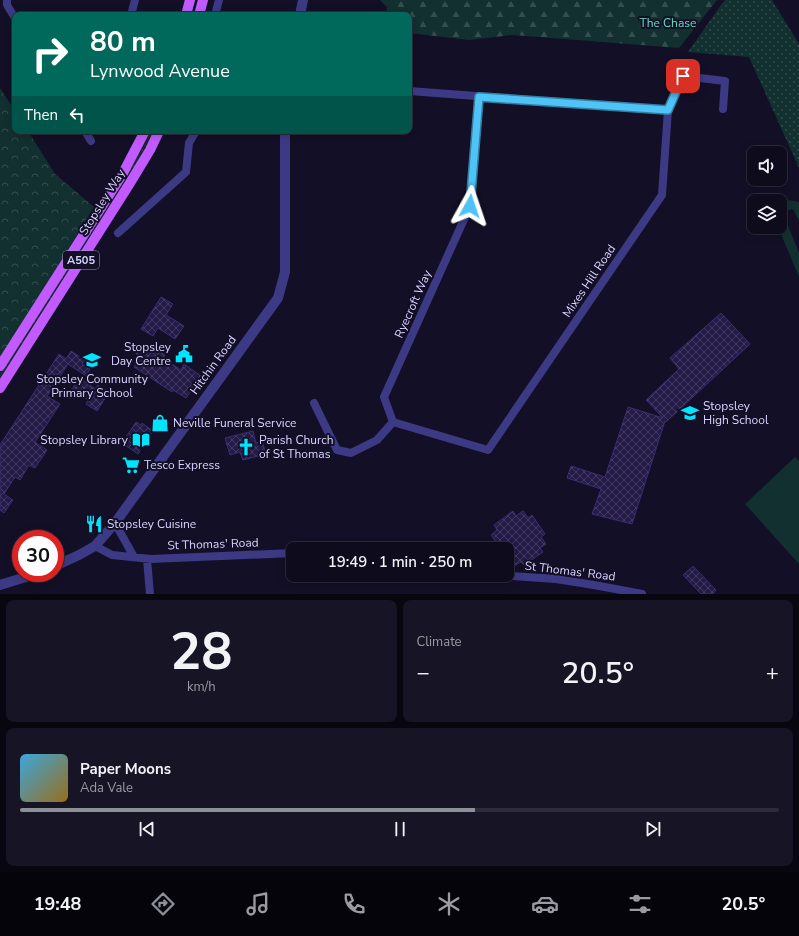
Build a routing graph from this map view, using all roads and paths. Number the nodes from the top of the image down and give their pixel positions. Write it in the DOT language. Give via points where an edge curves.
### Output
graph roads {
  1 [pos="7,0"];
  2 [pos="135,0"];
  3 [pos="190,0"];
  4 [pos="203,0"];
  5 [pos="219,0"];
  6 [pos="303,0"];
  7 [pos="132,12"];
  8 [pos="187,12"];
  9 [pos="199,12"];
  10 [pos="216,12"];
  11 [pos="301,12"];
  12 [pos="12,13"];
  13 [pos="412,91"];
  14 [pos="479,97"];
  15 [pos="723,109"];
  16 [pos="668,110"];
  17 [pos="86,134"];
  18 [pos="143,134"];
  19 [pos="158,134"];
  20 [pos="194,134"];
  21 [pos="285,134"];
  22 [pos="91,141"];
  23 [pos="118,233"];
  24 [pos="0,366"];
  25 [pos="0,388"];
  26 [pos="314,403"];
  27 [pos="393,422"];
  28 [pos="115,523"];
  29 [pos="95,546"];
  30 [pos="286,553"];
  31 [pos="134,557"];
  32 [pos="147,558"];
  33 [pos="64,562"];
  34 [pos="514,576"];
  35 [pos="12,581"];
  36 [pos="0,585"];
  37 [pos="150,594"];
  38 [pos="642,594"];
  1 -- 12 [label="street"];
  2 -- 7 [label="street"];
  3 -- 8 [label="main road"];
  4 -- 9 [label="main road"];
  5 -- 10 [label="street"];
  6 -- 11 [label="street"];
  13 -- 14 [label="street"];
  14 -- 16 [label="street"];
  14 -- 27 [label="street, Ryecroft Way" via="470,206 384,397"];
  15 -- 16 [label="street, Mixes Hill Road" via="725,80 683,76"];
  16 -- 27 [label="street, Mixes Hill Road" via="662,195 488,450"];
  17 -- 22 [label="street"];
  18 -- 24 [label="main road, Stopsley Way / A505" via="123,173"];
  19 -- 25 [label="main road, Stopsley Way / A505"];
  20 -- 23 [label="street" via="189,143 186,172"];
  21 -- 28 [label="street, Hitchin Road" via="285,272 278,298"];
  26 -- 27 [label="street" via="337,450 351,453 377,440"];
  28 -- 29 [label="street, Hitchin Road"];
  28 -- 31 [label="street"];
  29 -- 31 [label="street, St Thomas' Road" via="112,555"];
  29 -- 33 [label="street, Hitchin Road"];
  30 -- 32 [label="street, St Thomas' Road"];
  31 -- 32 [label="street, St Thomas' Road"];
  32 -- 37 [label="street"];
  34 -- 38 [label="street, St Thomas' Road" via="556,579"];
  35 -- 36 [label="street"];
}
